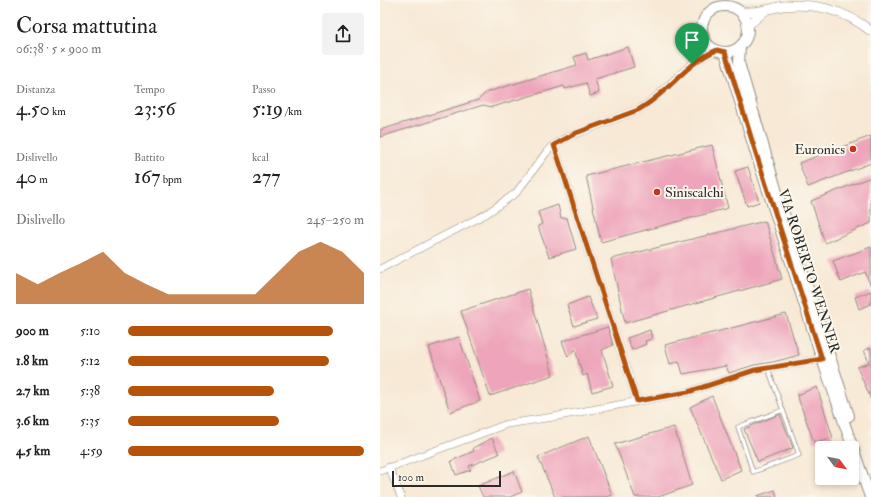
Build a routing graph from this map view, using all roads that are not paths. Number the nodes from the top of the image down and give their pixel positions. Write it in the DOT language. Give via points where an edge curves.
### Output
graph roads {
  1 [pos="709,0"];
  2 [pos="717,6"];
  3 [pos="766,10"];
  4 [pos="740,12"];
  5 [pos="747,26"];
  6 [pos="871,31"];
  7 [pos="703,36"];
  8 [pos="740,46"];
  9 [pos="721,51"];
  10 [pos="692,64"];
  11 [pos="554,145"];
  12 [pos="380,269"];
  13 [pos="822,359"];
  14 [pos="768,368"];
  15 [pos="637,401"];
  16 [pos="783,410"];
  17 [pos="389,467"];
  18 [pos="380,471"];
  19 [pos="871,479"];
  20 [pos="401,497"];
  21 [pos="870,497"];
  1 -- 2 [label="main road"];
  2 -- 4 [label="main road" via="729,7"];
  2 -- 7 [label="main road" via="706,17"];
  3 -- 4 [label="street"];
  3 -- 5 [label="street"];
  3 -- 6 [label="street" via="790,6 821,6 843,14"];
  4 -- 5 [label="main road"];
  5 -- 8 [label="main road" via="745,39"];
  7 -- 9 [label="main road" via="707,44"];
  7 -- 10 [label="street" via="700,50"];
  8 -- 9 [label="main road" via="733,50"];
  8 -- 19 [label="main road, VIA ROBERTO WENNER" via="739,63 776,189"];
  9 -- 10 [label="street" via="704,56"];
  9 -- 13 [label="main road, VIA ROBERTO WENNER"];
  10 -- 11 [label="street" via="649,104 567,137"];
  11 -- 12 [label="street" via="516,193 486,214"];
  11 -- 15 [label="street"];
  13 -- 14 [label="street"];
  13 -- 21 [label="main road, VIA ROBERTO WENNER"];
  14 -- 15 [label="street" via="688,392"];
  14 -- 16 [label="lane"];
  15 -- 17 [label="street" via="507,424"];
  16 -- 16 [label="lane" via="799,455 753,472 738,427"];
  17 -- 18 [label="street"];
  17 -- 20 [label="street"];
}
